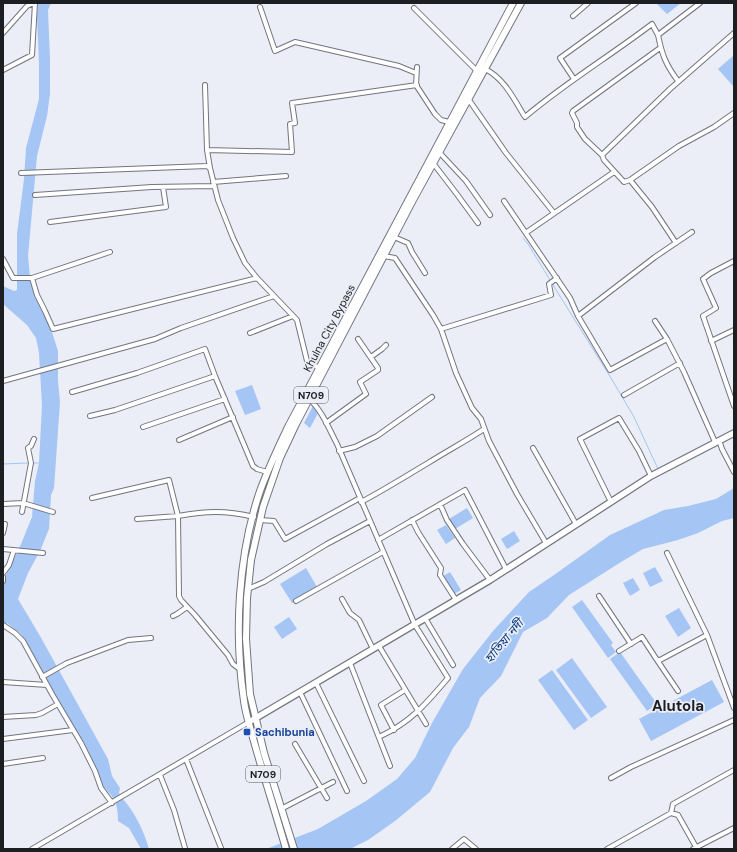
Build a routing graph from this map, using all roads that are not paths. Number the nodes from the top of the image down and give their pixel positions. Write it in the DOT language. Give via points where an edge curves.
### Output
graph roads {
  1 [pos="35,3"];
  2 [pos="513,3"];
  3 [pos="521,3"];
  4 [pos="588,3"];
  5 [pos="636,3"];
  6 [pos="700,3"];
  7 [pos="260,7"];
  8 [pos="414,8"];
  9 [pos="573,16"];
  10 [pos="3,33"];
  11 [pos="734,33"];
  12 [pos="658,35"];
  13 [pos="660,48"];
  14 [pos="417,67"];
  15 [pos="485,69"];
  16 [pos="3,70"];
  17 [pos="477,72"];
  18 [pos="416,73"];
  19 [pos="574,79"];
  20 [pos="678,81"];
  21 [pos="205,85"];
  22 [pos="417,85"];
  23 [pos="469,100"];
  24 [pos="734,113"];
  25 [pos="449,122"];
  26 [pos="207,150"];
  27 [pos="440,152"];
  28 [pos="602,155"];
  29 [pos="433,163"];
  30 [pos="210,168"];
  31 [pos="614,172"];
  32 [pos="22,173"];
  33 [pos="286,176"];
  34 [pos="630,180"];
  35 [pos="214,184"];
  36 [pos="163,186"];
  37 [pos="35,195"];
  38 [pos="504,201"];
  39 [pos="554,213"];
  40 [pos="490,216"];
  41 [pos="50,222"];
  42 [pos="478,223"];
  43 [pos="527,232"];
  44 [pos="692,232"];
  45 [pos="394,237"];
  46 [pos="676,243"];
  47 [pos="110,252"];
  48 [pos="384,256"];
  49 [pos="3,259"];
  50 [pos="734,261"];
  51 [pos="425,272"];
  52 [pos="32,278"];
  53 [pos="257,278"];
  54 [pos="557,278"];
  55 [pos="274,296"];
  56 [pos="293,316"];
  57 [pos="578,316"];
  58 [pos="655,321"];
  59 [pos="441,329"];
  60 [pos="734,330"];
  61 [pos="250,333"];
  62 [pos="358,339"];
  63 [pos="667,339"];
  64 [pos="712,341"];
  65 [pos="386,345"];
  66 [pos="371,357"];
  67 [pos="680,363"];
  68 [pos="319,368"];
  69 [pos="214,376"];
  70 [pos="3,380"];
  71 [pos="72,392"];
  72 [pos="624,395"];
  73 [pos="432,397"];
  74 [pos="225,399"];
  75 [pos="310,399"];
  76 [pos="734,406"];
  77 [pos="90,416"];
  78 [pos="232,417"];
  79 [pos="326,422"];
  80 [pos="143,427"];
  81 [pos="484,429"];
  82 [pos="734,433"];
  83 [pos="34,440"];
  84 [pos="179,440"];
  85 [pos="717,441"];
  86 [pos="533,448"];
  87 [pos="339,450"];
  88 [pos="267,472"];
  89 [pos="734,472"];
  90 [pos="651,476"];
  91 [pos="92,498"];
  92 [pos="360,500"];
  93 [pos="611,502"];
  94 [pos="23,503"];
  95 [pos="3,504"];
  96 [pos="440,504"];
  97 [pos="22,512"];
  98 [pos="52,512"];
  99 [pos="178,516"];
  100 [pos="254,517"];
  101 [pos="137,519"];
  102 [pos="260,520"];
  103 [pos="412,520"];
  104 [pos="370,521"];
  105 [pos="3,524"];
  106 [pos="576,524"];
  107 [pos="3,533"];
  108 [pos="378,540"];
  109 [pos="546,543"];
  110 [pos="3,549"];
  111 [pos="15,550"];
  112 [pos="383,552"];
  113 [pos="42,553"];
  114 [pos="667,553"];
  115 [pos="506,569"];
  116 [pos="3,574"];
  117 [pos="3,577"];
  118 [pos="490,580"];
  119 [pos="3,581"];
  120 [pos="248,589"];
  121 [pos="599,596"];
  122 [pos="342,599"];
  123 [pos="456,600"];
  124 [pos="296,601"];
  125 [pos="187,607"];
  126 [pos="172,616"];
  127 [pos="426,618"];
  128 [pos="3,625"];
  129 [pos="415,625"];
  130 [pos="707,635"];
  131 [pos="151,638"];
  132 [pos="631,644"];
  133 [pos="380,646"];
  134 [pos="373,649"];
  135 [pos="619,651"];
  136 [pos="657,660"];
  137 [pos="350,663"];
  138 [pos="454,665"];
  139 [pos="241,670"];
  140 [pos="42,676"];
  141 [pos="3,682"];
  142 [pos="316,683"];
  143 [pos="47,685"];
  144 [pos="405,690"];
  145 [pos="678,691"];
  146 [pos="300,692"];
  147 [pos="58,704"];
  148 [pos="734,708"];
  149 [pos="418,712"];
  150 [pos="3,717"];
  151 [pos="255,718"];
  152 [pos="734,720"];
  153 [pos="249,722"];
  154 [pos="426,724"];
  155 [pos="73,730"];
  156 [pos="394,730"];
  157 [pos="379,737"];
  158 [pos="3,739"];
  159 [pos="295,744"];
  160 [pos="44,758"];
  161 [pos="186,759"];
  162 [pos="3,764"];
  163 [pos="390,766"];
  164 [pos="734,770"];
  165 [pos="160,774"];
  166 [pos="611,778"];
  167 [pos="364,781"];
  168 [pos="333,782"];
  169 [pos="322,789"];
  170 [pos="348,791"];
  171 [pos="327,798"];
  172 [pos="113,802"];
  173 [pos="281,809"];
  174 [pos="671,813"];
  175 [pos="282,824"];
  176 [pos="734,828"];
  177 [pos="185,848"];
  178 [pos="221,848"];
  179 [pos="695,848"];
  180 [pos="32,849"];
  181 [pos="286,849"];
  182 [pos="294,849"];
  183 [pos="452,849"];
  184 [pos="476,849"];
  185 [pos="607,849"];
  1 -- 10 [label="street" via="27,6"];
  1 -- 16 [label="street" via="32,55"];
  2 -- 17 [label="highway, Khulna City Bypass / N709"];
  3 -- 15 [label="highway, Khulna City Bypass / N709"];
  4 -- 9 [label="street"];
  5 -- 19 [label="street" via="560,58"];
  6 -- 12 [label="street"];
  7 -- 18 [label="street" via="275,51 295,42 399,66"];
  8 -- 17 [label="street"];
  11 -- 20 [label="street"];
  12 -- 13 [label="street"];
  12 -- 19 [label="street" via="652,24"];
  13 -- 20 [label="street" via="668,67"];
  13 -- 28 [label="street" via="573,111 577,127 585,139"];
  14 -- 18 [label="street"];
  15 -- 19 [label="street" via="502,81 524,116"];
  15 -- 23 [label="highway, Khulna City Bypass / N709"];
  17 -- 25 [label="highway, Khulna City Bypass / N709"];
  18 -- 22 [label="street"];
  20 -- 28 [label="street"];
  21 -- 26 [label="street"];
  22 -- 25 [label="street" via="435,114 441,120"];
  22 -- 26 [label="street" via="292,102 295,123 290,124 292,152"];
  23 -- 27 [label="highway, Khulna City Bypass / N709"];
  23 -- 39 [label="street" via="506,153"];
  24 -- 34 [label="street" via="679,146"];
  25 -- 68 [label="highway, Khulna City Bypass / N709"];
  26 -- 30 [label="street"];
  27 -- 29 [label="highway, Khulna City Bypass / N709"];
  27 -- 40 [label="street" via="466,181"];
  28 -- 31 [label="street"];
  29 -- 42 [label="street"];
  29 -- 45 [label="highway, Khulna City Bypass / N709"];
  30 -- 32 [label="street" via="199,165"];
  30 -- 35 [label="street"];
  31 -- 34 [label="street" via="624,182"];
  31 -- 39 [label="street"];
  33 -- 35 [label="street"];
  34 -- 46 [label="street"];
  35 -- 36 [label="street"];
  35 -- 53 [label="street" via="233,238 245,262"];
  36 -- 37 [label="street"];
  36 -- 41 [label="street" via="166,207"];
  38 -- 43 [label="street"];
  39 -- 43 [label="street"];
  43 -- 54 [label="street"];
  44 -- 46 [label="street"];
  45 -- 48 [label="highway, Khulna City Bypass / N709"];
  45 -- 51 [label="street" via="408,243"];
  46 -- 57 [label="street"];
  47 -- 52 [label="street"];
  48 -- 59 [label="street" via="395,258"];
  48 -- 75 [label="highway, Khulna City Bypass / N709"];
  49 -- 52 [label="street" via="13,278"];
  50 -- 64 [label="street" via="703,279 716,308 703,316"];
  52 -- 53 [label="street" via="53,329"];
  53 -- 55 [label="street"];
  54 -- 57 [label="street"];
  54 -- 59 [label="street" via="549,284 551,296"];
  55 -- 56 [label="street"];
  55 -- 70 [label="street" via="155,339"];
  56 -- 61 [label="street"];
  56 -- 68 [label="street" via="298,324 307,360"];
  57 -- 63 [label="street" via="610,370"];
  58 -- 63 [label="street"];
  59 -- 81 [label="street" via="456,373"];
  60 -- 64 [label="street"];
  62 -- 66 [label="street"];
  63 -- 67 [label="street"];
  64 -- 76 [label="street"];
  65 -- 66 [label="street"];
  66 -- 79 [label="street" via="378,370 360,382 366,394"];
  67 -- 72 [label="street"];
  67 -- 85 [label="street"];
  68 -- 88 [label="highway, Khulna City Bypass / N709"];
  69 -- 71 [label="street" via="206,349"];
  69 -- 74 [label="street"];
  69 -- 77 [label="street"];
  73 -- 87 [label="street" via="377,436 355,447"];
  74 -- 78 [label="street"];
  74 -- 80 [label="street"];
  75 -- 79 [label="street"];
  75 -- 102 [label="highway, Khulna City Bypass / N709" via="280,458"];
  78 -- 84 [label="street"];
  78 -- 88 [label="street" via="253,466"];
  79 -- 87 [label="street"];
  81 -- 92 [label="street" via="399,481"];
  81 -- 109 [label="street" via="517,494"];
  82 -- 85 [label="main road"];
  83 -- 94 [label="street" via="28,448 31,463"];
  85 -- 89 [label="street"];
  85 -- 90 [label="main road"];
  86 -- 106 [label="street"];
  87 -- 92 [label="street"];
  88 -- 100 [label="highway, Khulna City Bypass / N709"];
  90 -- 93 [label="main road"];
  90 -- 93 [label="street" via="619,418 580,439"];
  91 -- 99 [label="street" via="169,480"];
  92 -- 102 [label="street" via="285,539 274,521"];
  92 -- 104 [label="street"];
  93 -- 106 [label="main road"];
  94 -- 95 [label="street"];
  94 -- 97 [label="street"];
  94 -- 98 [label="street"];
  96 -- 103 [label="street"];
  96 -- 115 [label="street" via="465,490"];
  96 -- 118 [label="street" via="447,520"];
  99 -- 100 [label="street" via="222,511"];
  99 -- 101 [label="street"];
  99 -- 125 [label="street" via="178,593"];
  100 -- 139 [label="highway, Khulna City Bypass / N709" via="245,553 239,612"];
  102 -- 120 [label="highway, Khulna City Bypass / N709" via="251,560"];
  103 -- 108 [label="street"];
  103 -- 123 [label="street" via="441,568 440,575"];
  104 -- 108 [label="street"];
  104 -- 120 [label="street"];
  105 -- 107 [label="street"];
  106 -- 109 [label="main road"];
  108 -- 112 [label="street"];
  109 -- 115 [label="main road"];
  110 -- 111 [label="street"];
  111 -- 113 [label="street"];
  111 -- 116 [label="street"];
  112 -- 124 [label="street"];
  112 -- 129 [label="street"];
  114 -- 130 [label="street"];
  115 -- 118 [label="main road"];
  117 -- 119 [label="street"];
  118 -- 123 [label="main road"];
  120 -- 151 [label="highway, Khulna City Bypass / N709" via="246,639 250,694"];
  121 -- 132 [label="street"];
  122 -- 134 [label="street" via="350,614 359,620"];
  123 -- 127 [label="main road"];
  125 -- 126 [label="street"];
  125 -- 139 [label="street" via="233,664"];
  127 -- 129 [label="main road"];
  127 -- 138 [label="street"];
  128 -- 140 [label="street" via="23,641"];
  129 -- 133 [label="main road"];
  129 -- 149 [label="street" via="448,678"];
  130 -- 136 [label="street"];
  130 -- 148 [label="street"];
  131 -- 140 [label="street" via="128,640"];
  132 -- 135 [label="street"];
  132 -- 136 [label="street" via="642,637"];
  133 -- 134 [label="main road"];
  133 -- 144 [label="street"];
  134 -- 137 [label="main road"];
  136 -- 145 [label="street"];
  137 -- 142 [label="main road"];
  137 -- 157 [label="street"];
  139 -- 153 [label="highway, Khulna City Bypass / N709"];
  140 -- 143 [label="street"];
  141 -- 143 [label="street"];
  142 -- 146 [label="main road"];
  142 -- 167 [label="street"];
  143 -- 147 [label="street"];
  144 -- 149 [label="street"];
  144 -- 156 [label="street" via="381,705"];
  146 -- 151 [label="main road"];
  146 -- 170 [label="street"];
  147 -- 150 [label="street" via="36,715"];
  147 -- 155 [label="street"];
  149 -- 154 [label="street"];
  149 -- 156 [label="street"];
  151 -- 153 [label="main road"];
  151 -- 173 [label="highway, Khulna City Bypass / N709"];
  152 -- 166 [label="street"];
  153 -- 161 [label="street"];
  153 -- 175 [label="highway, Khulna City Bypass / N709"];
  155 -- 158 [label="street"];
  155 -- 172 [label="street" via="101,788"];
  156 -- 157 [label="street"];
  157 -- 163 [label="street"];
  159 -- 169 [label="street"];
  160 -- 162 [label="street"];
  161 -- 165 [label="street"];
  161 -- 178 [label="street"];
  164 -- 174 [label="street" via="673,804"];
  165 -- 172 [label="street"];
  165 -- 177 [label="street"];
  168 -- 169 [label="street"];
  169 -- 171 [label="street"];
  169 -- 173 [label="street"];
  172 -- 180 [label="street"];
  173 -- 175 [label="highway, Khulna City Bypass / N709"];
  174 -- 179 [label="street" via="678,815"];
  174 -- 185 [label="street"];
  175 -- 181 [label="highway, N709"];
  175 -- 182 [label="highway, N709"];
  176 -- 179 [label="street"];
  183 -- 184 [label="street" via="464,839"];
}
